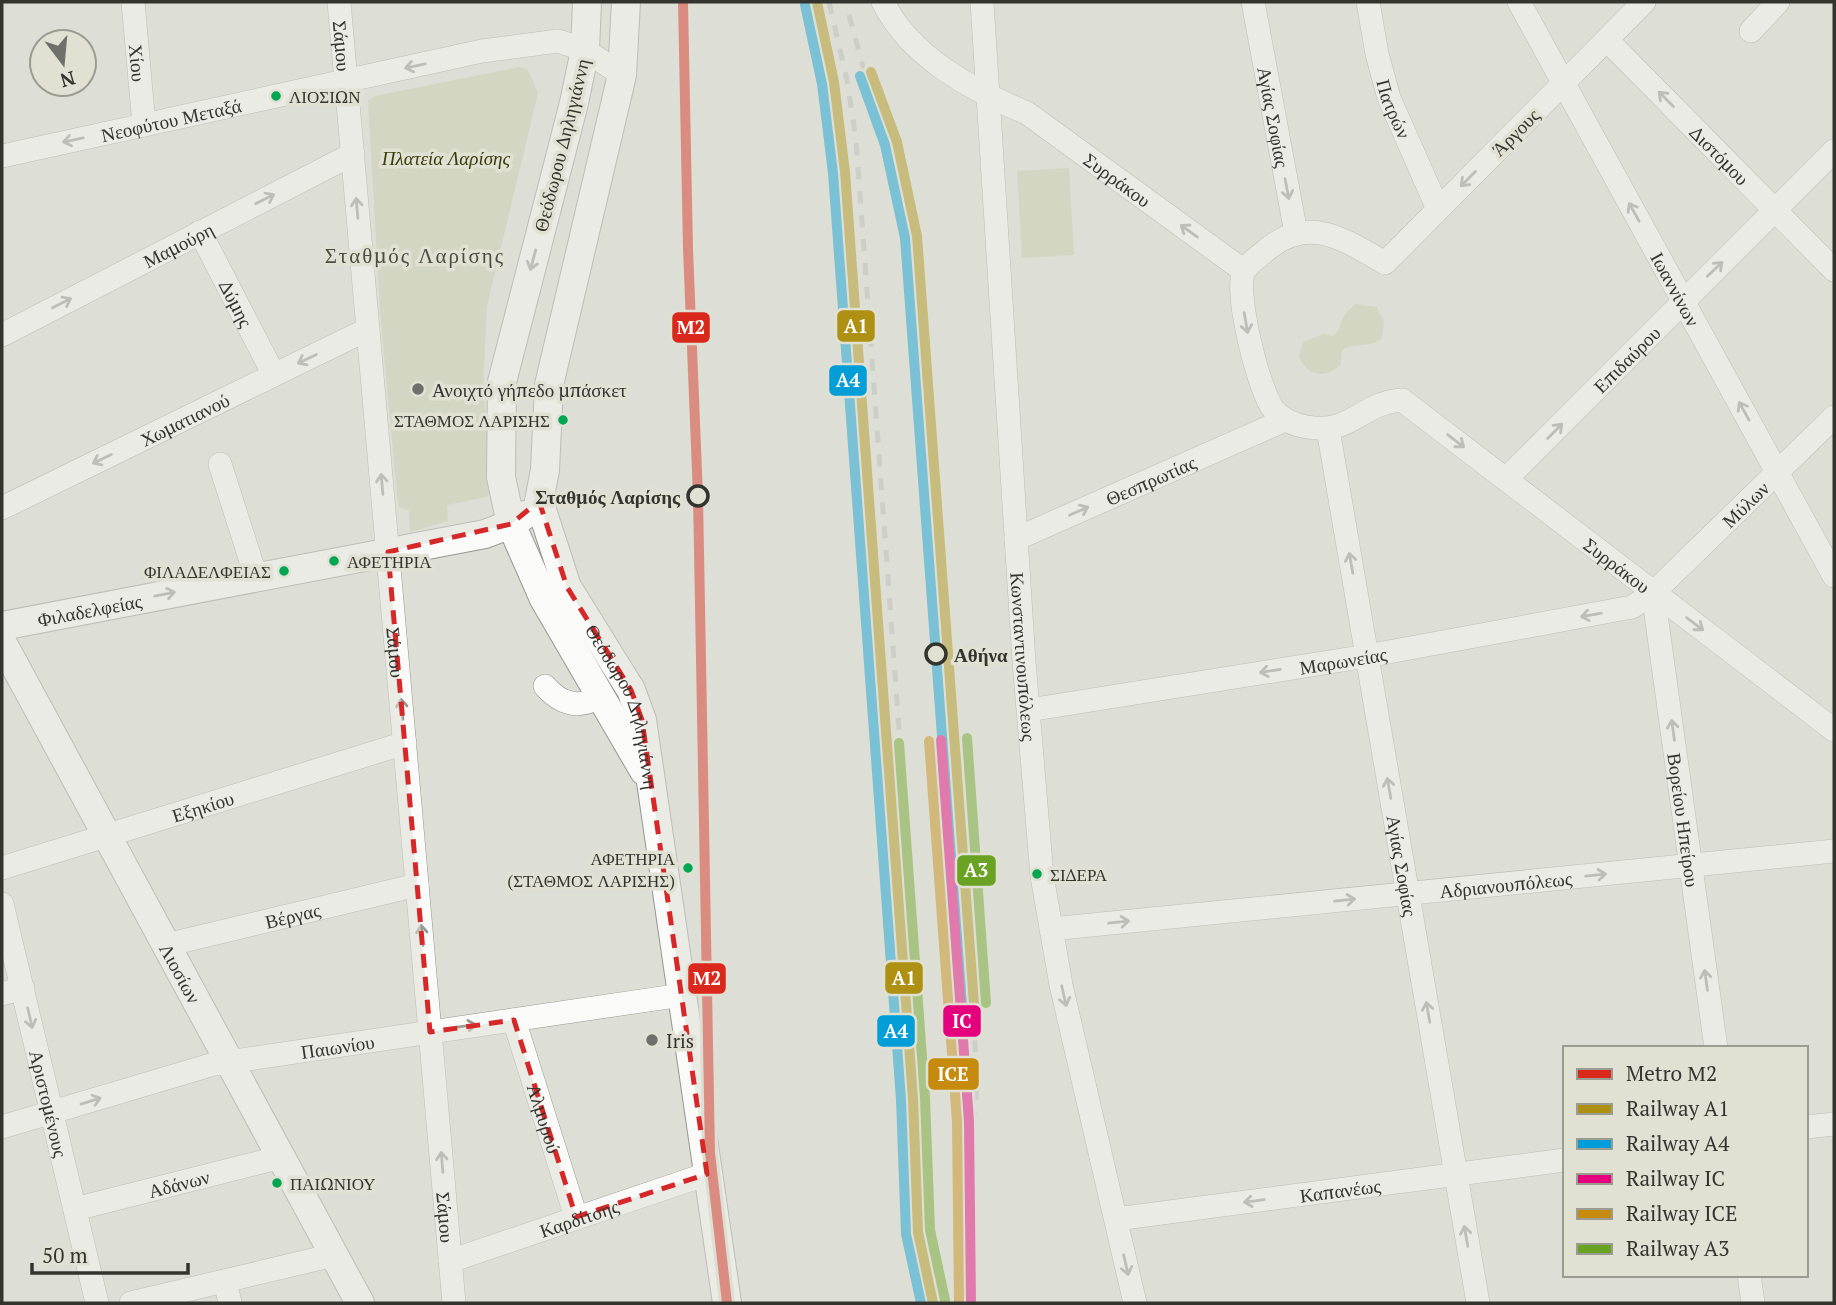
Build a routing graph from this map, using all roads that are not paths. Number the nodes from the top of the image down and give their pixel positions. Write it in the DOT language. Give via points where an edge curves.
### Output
graph roads {
  1 [pos="133,2"];
  2 [pos="339,2"];
  3 [pos="587,2"];
  4 [pos="626,2"];
  5 [pos="883,2"];
  6 [pos="982,2"];
  7 [pos="1253,2"];
  8 [pos="1367,2"];
  9 [pos="1519,2"];
  10 [pos="1644,2"];
  11 [pos="1778,2"];
  12 [pos="1751,31"];
  13 [pos="1607,40"];
  14 [pos="585,51"];
  15 [pos="622,75"];
  16 [pos="346,81"];
  17 [pos="1564,83"];
  18 [pos="987,96"];
  19 [pos="144,125"];
  20 [pos="1834,151"];
  21 [pos="353,154"];
  22 [pos="2,156"];
  23 [pos="1438,209"];
  24 [pos="1775,209"];
  25 [pos="200,232"];
  26 [pos="1296,233"];
  27 [pos="1834,270"];
  28 [pos="1244,271"];
  29 [pos="1683,300"];
  30 [pos="368,329"];
  31 [pos="2,335"];
  32 [pos="274,375"];
  33 [pos="1834,416"];
  34 [pos="1285,420"];
  35 [pos="1328,429"];
  36 [pos="220,464"];
  37 [pos="1777,471"];
  38 [pos="1506,479"];
  39 [pos="538,501"];
  40 [pos="2,508"];
  41 [pos="511,524"];
  42 [pos="1016,539"];
  43 [pos="388,552"];
  44 [pos="1834,576"];
  45 [pos="257,577"];
  46 [pos="1654,593"];
  47 [pos="3,644"];
  48 [pos="1367,656"];
  49 [pos="545,686"];
  50 [pos="601,694"];
  51 [pos="1029,710"];
  52 [pos="1834,730"];
  53 [pos="405,743"];
  54 [pos="649,779"];
  55 [pos="107,836"];
  56 [pos="1834,851"];
  57 [pos="1691,865"];
  58 [pos="2,868"];
  59 [pos="417,885"];
  60 [pos="1408,893"];
  61 [pos="2,904"];
  62 [pos="1051,929"];
  63 [pos="166,945"];
  64 [pos="12,991"];
  65 [pos="682,995"];
  66 [pos="513,1020"];
  67 [pos="430,1032"];
  68 [pos="1716,1046"];
  69 [pos="229,1062"];
  70 [pos="52,1113"];
  71 [pos="1834,1124"];
  72 [pos="2,1127"];
  73 [pos="1808,1127"];
  74 [pos="281,1157"];
  75 [pos="1563,1160"];
  76 [pos="707,1174"];
  77 [pos="1456,1174"];
  78 [pos="75,1209"];
  79 [pos="576,1217"];
  80 [pos="1116,1219"];
  81 [pos="334,1255"];
  82 [pos="450,1261"];
  83 [pos="1749,1277"];
  84 [pos="225,1281"];
  85 [pos="97,1303"];
  86 [pos="131,1303"];
  87 [pos="230,1303"];
  88 [pos="360,1303"];
  89 [pos="454,1303"];
  90 [pos="727,1303"];
  91 [pos="1135,1303"];
  92 [pos="1478,1303"];
  93 [pos="1753,1303"];
  1 -- 19 [label="street, Χίου"];
  2 -- 16 [label="street, Σάμου"];
  3 -- 14 [label="main road, Θεόδωρου Δηληγιάννη"];
  4 -- 15 [label="main road"];
  5 -- 18 [label="street, Συρράκου" via="918,49"];
  6 -- 18 [label="street, Κωνσταντινουπόλεως"];
  7 -- 26 [label="street, Αγίας Σοφίας, one-way"];
  8 -- 23 [label="street, Πατρών" via="1390,99"];
  9 -- 17 [label="street, Ιωαννίνων"];
  10 -- 13 [label="street, Άργους"];
  11 -- 12 [label="street"];
  13 -- 17 [label="street, Άργους"];
  24 -- 13 [label="street, Διστόμου, one-way"];
  14 -- 15 [label="street, Νεοφύτου Μεταξά"];
  14 -- 16 [label="street, Νεοφύτου Μεταξά, one-way" via="547,41"];
  14 -- 41 [label="main road, Θεόδωρου Δηληγιάννη, one-way" via="502,382 501,477"];
  15 -- 39 [label="main road" via="549,385 545,470"];
  16 -- 19 [label="street, Νεοφύτου Μεταξά"];
  16 -- 21 [label="street, Σάμου"];
  17 -- 23 [label="street, Άργους, one-way"];
  29 -- 17 [label="street, Ιωαννίνων, one-way"];
  28 -- 18 [label="street, Συρράκου, one-way" via="1027,113"];
  18 -- 42 [label="street, Κωνσταντινουπόλεως"];
  19 -- 22 [label="street, Νεοφύτου Μεταξά, one-way"];
  20 -- 24 [label="street, Επιδαύρου"];
  25 -- 21 [label="street, Μαμούρη, one-way"];
  30 -- 21 [label="street, Σάμου, one-way"];
  23 -- 26 [label="street, Άργους" via="1385,263 1329,234"];
  24 -- 27 [label="street, Διστόμου"];
  29 -- 24 [label="street, Επιδαύρου, one-way"];
  31 -- 25 [label="street, Μαμούρη, one-way"];
  25 -- 32 [label="street, Δύμης"];
  26 -- 28 [label="street" via="1275,243"];
  28 -- 34 [label="street, one-way" via="1245,322 1256,365 1271,408"];
  37 -- 29 [label="street, Ιωαννίνων, one-way"];
  38 -- 29 [label="street, Επιδαύρου, one-way"];
  30 -- 32 [label="street, Χωματιανού, one-way"];
  43 -- 30 [label="street, Σάμου, one-way"];
  32 -- 40 [label="street, Χωματιανού, one-way"];
  33 -- 37 [label="street, Μύλων"];
  34 -- 35 [label="street"];
  42 -- 34 [label="street, Θεσπρωτίας, one-way"];
  35 -- 38 [label="street, Συρράκου, one-way" via="1353,420 1382,401 1402,400"];
  48 -- 35 [label="street, Αγίας Σοφίας, one-way"];
  36 -- 45 [label="street"];
  37 -- 44 [label="street, Ιωαννίνων"];
  37 -- 46 [label="street, Μύλων"];
  38 -- 46 [label="street, Συρράκου"];
  39 -- 41 [label="main road, Φιλαδελφείας"];
  39 -- 54 [label="main road, Θεόδωρου Δηληγιάννη" via="567,587 631,690 642,720"];
  41 -- 43 [label="main road, Φιλαδελφείας" via="485,534"];
  41 -- 50 [label="main road, Θεόδωρου Δηληγιάννη" via="544,599"];
  42 -- 51 [label="street, Κωνσταντινουπόλεως"];
  43 -- 45 [label="main road, Φιλαδελφείας"];
  53 -- 43 [label="street, Σάμου, one-way"];
  47 -- 45 [label="main road, Φιλαδελφείας, one-way"];
  46 -- 48 [label="street, Μαρωνείας, one-way" via="1632,607"];
  46 -- 52 [label="street, Συρράκου, one-way"];
  57 -- 46 [label="street, Βορείου Ηπείρου, one-way"];
  47 -- 55 [label="main road, Λιοσίων"];
  48 -- 51 [label="street, Μαρωνείας, one-way"];
  60 -- 48 [label="street, Αγίας Σοφίας, one-way"];
  49 -- 50 [label="street" via="574,704"];
  50 -- 54 [label="main road, Θεόδωρου Δηληγιάννη"];
  51 -- 62 [label="street, Κωνσταντινουπόλεως" via="1042,876"];
  53 -- 55 [label="street, Εξηκίου"];
  53 -- 59 [label="street, Σάμου"];
  54 -- 65 [label="main road"];
  55 -- 58 [label="street, Εξηκίου"];
  55 -- 63 [label="main road, Λιοσίων"];
  56 -- 57 [label="street, Αδριανουπόλεως"];
  60 -- 57 [label="street, Αδριανουπόλεως, one-way"];
  68 -- 57 [label="street, Βορείου Ηπείρου, one-way"];
  59 -- 63 [label="street, Βέργας"];
  67 -- 59 [label="street, Σάμου, one-way"];
  62 -- 60 [label="street, Αδριανουπόλεως, one-way"];
  77 -- 60 [label="street, Αγίας Σοφίας, one-way"];
  61 -- 64 [label="street, Αριστομένους"];
  62 -- 80 [label="street, Κωνσταντινουπόλεως, one-way"];
  63 -- 69 [label="main road, Λιοσίων"];
  64 -- 70 [label="street, Αριστομένους, one-way"];
  65 -- 66 [label="street, Παιωνίου"];
  65 -- 76 [label="main road"];
  67 -- 66 [label="street, Παιωνίου, one-way"];
  66 -- 79 [label="street, Αλμυρού"];
  67 -- 69 [label="street, Παιωνίου"];
  82 -- 67 [label="street, Σάμου, one-way"];
  70 -- 69 [label="street, Παιωνίου, one-way"];
  69 -- 74 [label="main road, Λιοσίων"];
  70 -- 72 [label="street, Παιωνίου"];
  70 -- 78 [label="street, Αριστομένους"];
  71 -- 73 [label="street"];
  74 -- 78 [label="street, Αδάνων"];
  74 -- 81 [label="main road, Λιοσίων"];
  75 -- 77 [label="street, Καπανέως"];
  76 -- 79 [label="street, Καρδίτσης"];
  76 -- 90 [label="main road"];
  77 -- 80 [label="street, Καπανέως, one-way"];
  92 -- 77 [label="street, Αγίας Σοφίας, one-way"];
  78 -- 85 [label="street, Αριστομένους"];
  79 -- 82 [label="street, Καρδίτσης"];
  80 -- 91 [label="street, Κωνσταντινουπόλεως, one-way"];
  81 -- 84 [label="street"];
  81 -- 88 [label="main road, Λιοσίων"];
  82 -- 89 [label="street, Σάμου"];
  83 -- 93 [label="street"];
  84 -- 86 [label="street"];
  84 -- 87 [label="street"];
}
